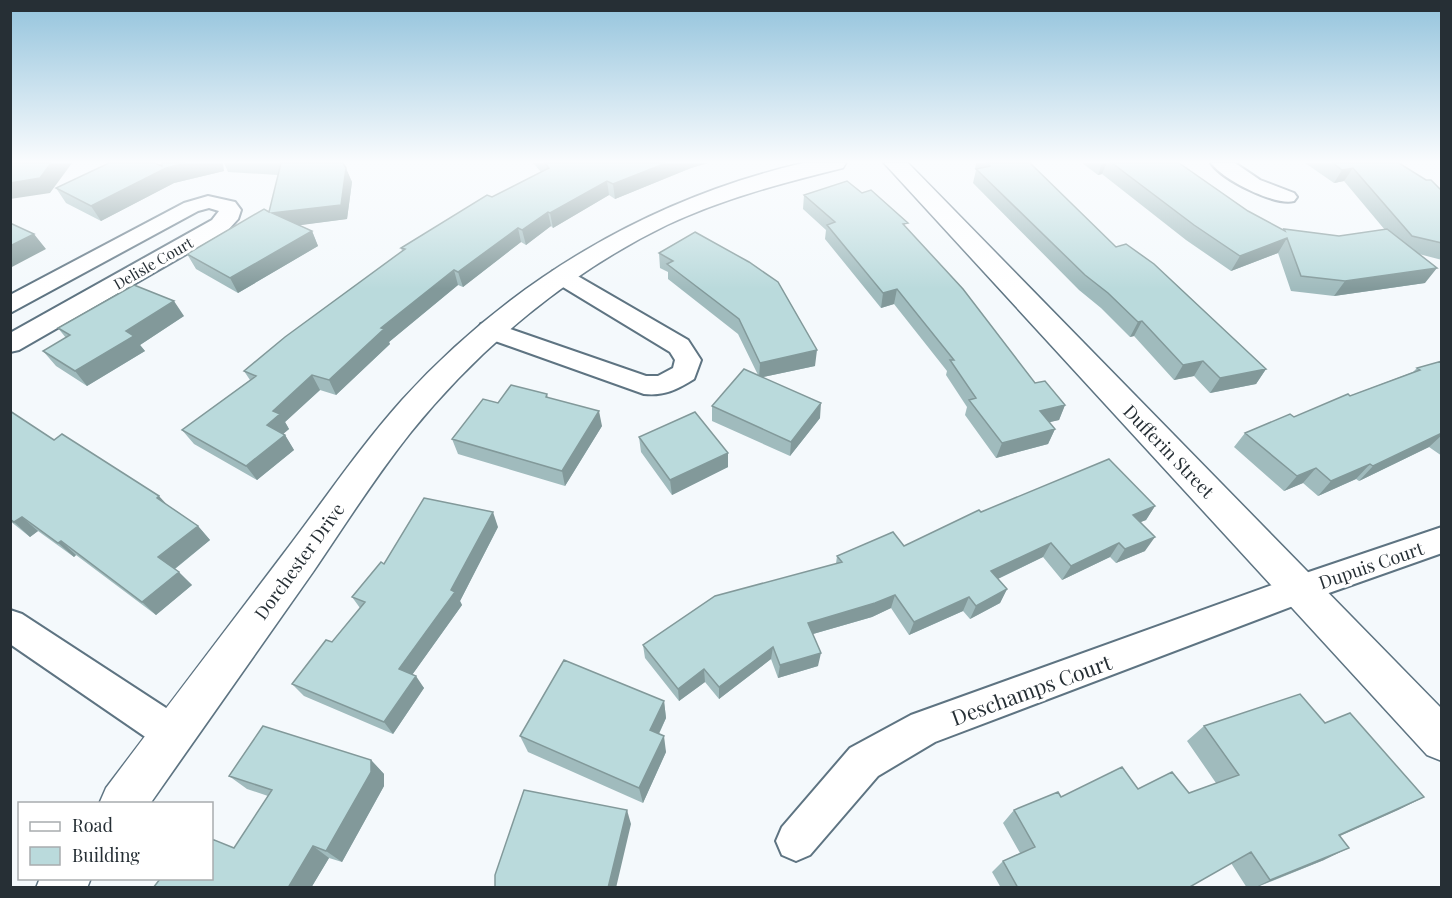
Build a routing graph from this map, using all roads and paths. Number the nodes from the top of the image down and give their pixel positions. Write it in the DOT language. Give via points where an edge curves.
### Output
graph roads {
  1 [pos="201,205"];
  2 [pos="225,205"];
  3 [pos="690,205"];
  4 [pos="934,205"];
  5 [pos="561,276"];
  6 [pos="10,304"];
  7 [pos="490,330"];
  8 [pos="10,344"];
  9 [pos="1442,540"];
  10 [pos="1300,589"];
  11 [pos="10,625"];
  12 [pos="173,734"];
  13 [pos="1442,740"];
  14 [pos="123,802"];
  15 [pos="796,841"];
  1 -- 6 [label="street, Delisle Court"];
  2 -- 8 [label="street, Delisle Court" via="230,210 220,225"];
  3 -- 5 [label="street, Dorchester Drive" via="628,234"];
  4 -- 10 [label="street, Dufferin Street"];
  5 -- 7 [label="street, Dorchester Drive"];
  5 -- 7 [label="street" via="679,346 688,360 685,373 662,386 644,385"];
  7 -- 12 [label="street, Dorchester Drive" via="439,380 386,441"];
  9 -- 10 [label="street, Dupuis Court"];
  10 -- 13 [label="street, Dufferin Street"];
  10 -- 15 [label="street, Deschamps Court" via="899,740 864,762"];
  11 -- 12 [label="street"];
  12 -- 14 [label="street, Dorchester Drive"];
}
